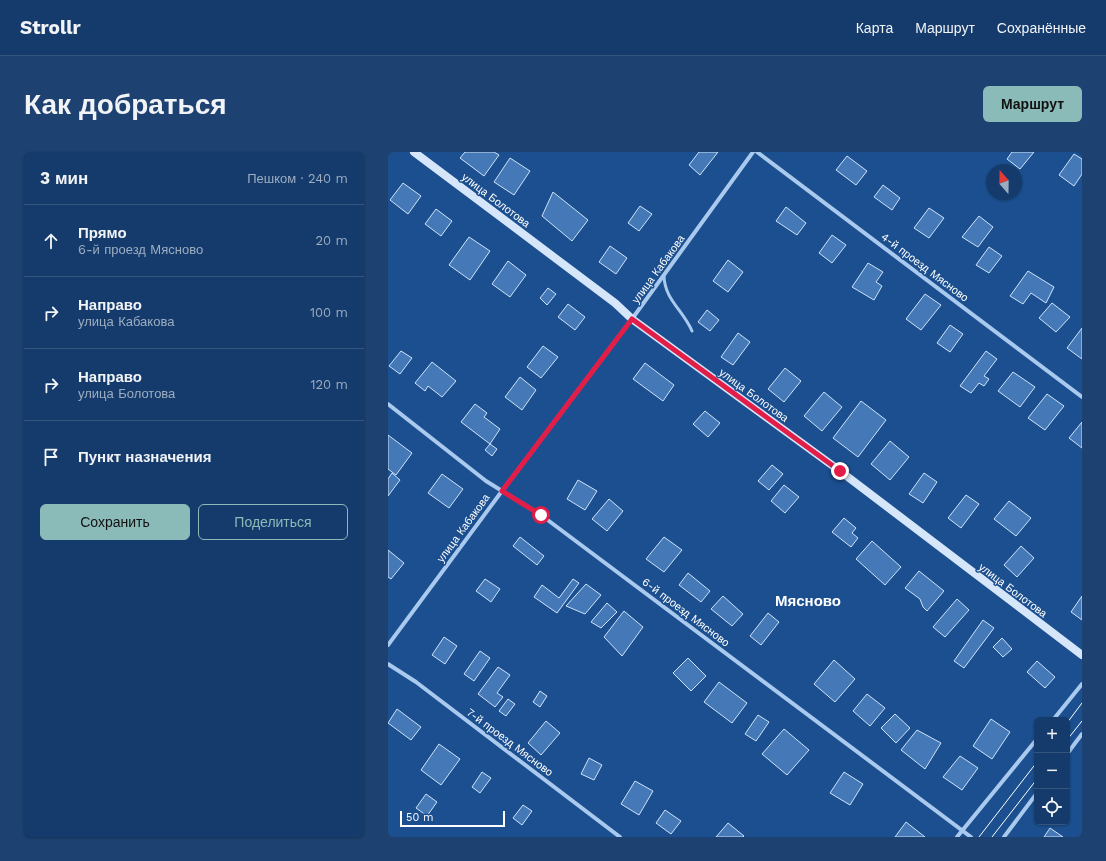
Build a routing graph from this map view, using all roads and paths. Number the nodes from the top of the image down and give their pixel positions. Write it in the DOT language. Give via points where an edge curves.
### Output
graph roads {
  1 [pos="414,152"];
  2 [pos="753,152"];
  3 [pos="757,152"];
  4 [pos="664,275"];
  5 [pos="632,319"];
  6 [pos="692,331"];
  7 [pos="1082,397"];
  8 [pos="388,404"];
  9 [pos="502,491"];
  10 [pos="388,645"];
  11 [pos="1082,656"];
  12 [pos="388,664"];
  13 [pos="1082,684"];
  14 [pos="1055,717"];
  15 [pos="1082,734"];
  16 [pos="1034,743"];
  17 [pos="1068,753"];
  18 [pos="1034,797"];
  19 [pos="963,830"];
  20 [pos="620,837"];
  21 [pos="957,837"];
  22 [pos="971,837"];
  23 [pos="1004,837"];
  1 -- 5 [label="street, улица Болотова" via="615,303"];
  2 -- 4 [label="street, улица Кабакова"];
  3 -- 7 [label="street, 4-й проезд Мясново"];
  4 -- 5 [label="street, улица Кабакова"];
  4 -- 6 [label="lane" via="667,294"];
  5 -- 9 [label="street, улица Кабакова"];
  5 -- 11 [label="street, улица Болотова" via="840,471"];
  8 -- 9 [label="street, 6-й проезд Мясново"];
  9 -- 10 [label="street, улица Кабакова"];
  9 -- 19 [label="street, 6-й проезд Мясново" via="541,515"];
  12 -- 20 [label="street, 7-й проезд Мясново" via="416,682"];
  13 -- 14 [label="street"];
  15 -- 17 [label="street"];
  16 -- 19 [label="street"];
  18 -- 23 [label="street"];
  19 -- 21 [label="street"];
  19 -- 22 [label="street, 6-й проезд Мясново"];
}
